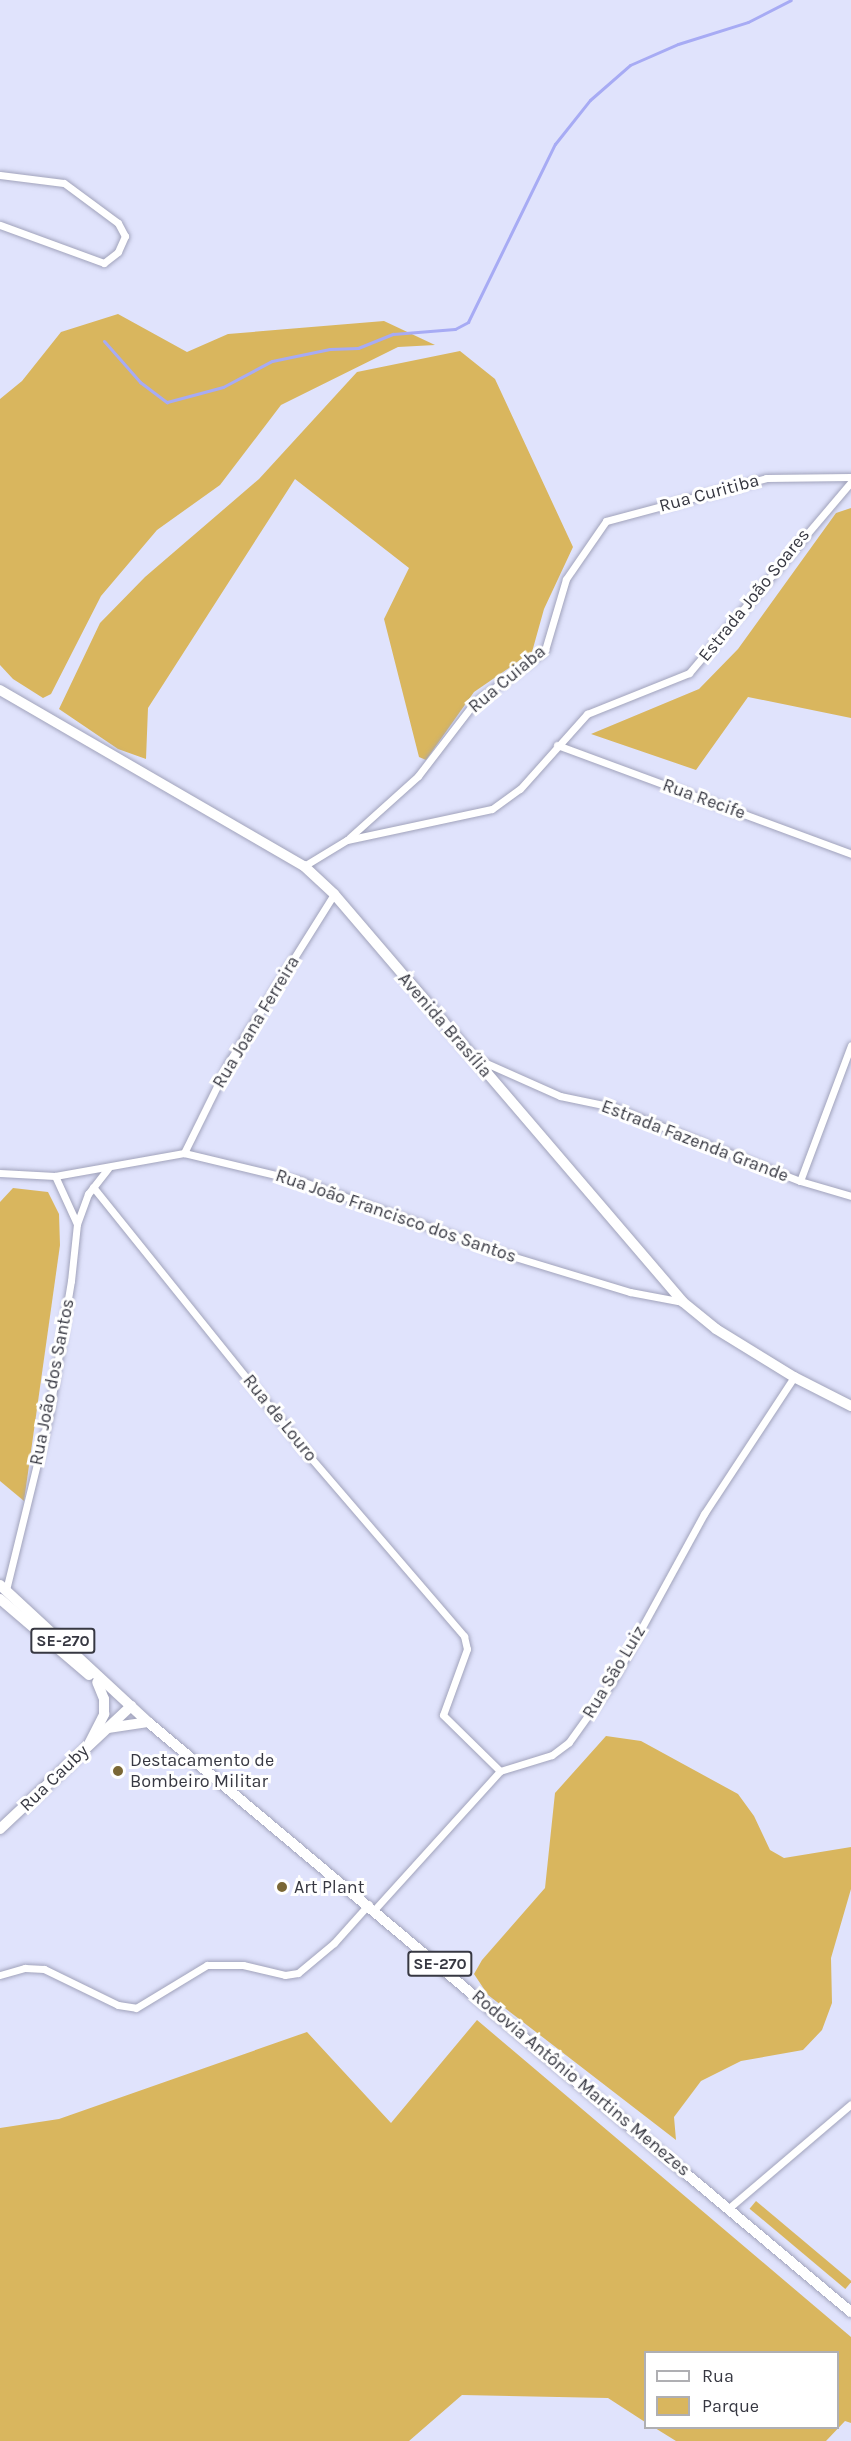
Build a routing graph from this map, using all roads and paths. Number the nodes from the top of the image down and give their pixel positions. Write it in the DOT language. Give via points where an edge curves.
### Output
graph roads {
  1 [pos="0,175"];
  2 [pos="0,225"];
  3 [pos="851,479"];
  4 [pos="584,550"];
  5 [pos="0,690"];
  6 [pos="557,745"];
  7 [pos="347,840"];
  8 [pos="851,854"];
  9 [pos="304,866"];
  10 [pos="334,894"];
  11 [pos="851,1045"];
  12 [pos="474,1058"];
  13 [pos="184,1153"];
  14 [pos="108,1168"];
  15 [pos="0,1173"];
  16 [pos="55,1176"];
  17 [pos="800,1180"];
  18 [pos="93,1186"];
  19 [pos="851,1196"];
  20 [pos="77,1224"];
  21 [pos="683,1302"];
  22 [pos="794,1377"];
  23 [pos="851,1406"];
  24 [pos="2,1598"];
  25 [pos="97,1682"];
  26 [pos="117,1695"];
  27 [pos="131,1706"];
  28 [pos="148,1722"];
  29 [pos="108,1728"];
  30 [pos="89,1744"];
  31 [pos="500,1771"];
  32 [pos="0,1829"];
  33 [pos="372,1906"];
  34 [pos="0,1975"];
  35 [pos="851,2104"];
  36 [pos="729,2208"];
  37 [pos="851,2312"];
  1 -- 2 [label="street" via="64,183 118,223 124,231 124,241 104,263"];
  3 -- 4 [label="street, Rua Curitiba" via="766,478 690,498 608,520"];
  3 -- 6 [label="street, Estrada João Soares" via="694,669 587,714"];
  4 -- 7 [label="street, Rua Cuiaba" via="560,593 545,650 474,703 418,776"];
  5 -- 9 [label="main road, Avenida Brasília"];
  6 -- 7 [label="street, Estrada João Soares" via="520,789 492,808"];
  6 -- 8 [label="street, Rua Recife"];
  7 -- 9 [label="street, Estrada João Soares"];
  9 -- 10 [label="main road, Avenida Brasília"];
  10 -- 12 [label="main road, Avenida Brasília"];
  10 -- 13 [label="street, Rua Joana Ferreira" via="230,1060"];
  11 -- 17 [label="street"];
  12 -- 17 [label="street, Estrada Fazenda Grande" via="560,1096 613,1107"];
  12 -- 21 [label="main road, Avenida Brasília"];
  13 -- 14 [label="street, Rua João Francisco dos Santos"];
  13 -- 21 [label="street, Rua João Francisco dos Santos" via="301,1181 505,1254 630,1292"];
  14 -- 16 [label="street, Rua João Francisco dos Santos"];
  14 -- 18 [label="street, Rua João dos Santos"];
  15 -- 16 [label="street, Rua João Francisco dos Santos"];
  16 -- 20 [label="street"];
  17 -- 19 [label="street, Estrada Fazenda Grande"];
  18 -- 20 [label="street, Rua João dos Santos"];
  18 -- 31 [label="street, Rua de Louro" via="311,1458 464,1636 467,1649 443,1710 445,1719"];
  20 -- 24 [label="street, Rua João dos Santos" via="49,1414"];
  21 -- 22 [label="main road, Avenida Brasília" via="716,1329"];
  22 -- 23 [label="main road, Avenida Brasília"];
  22 -- 31 [label="street, Rua São Luiz" via="704,1514 612,1682 569,1742 552,1755"];
  24 -- 25 [label="main road, Rodovia Antônio Martins Menezes / SE-270"];
  24 -- 26 [label="main road, Rodovia Antônio Martins Menezes / SE-270"];
  25 -- 26 [label="main road, Rodovia Antônio Martins Menezes / SE-270"];
  25 -- 30 [label="main road" via="104,1699 104,1714"];
  26 -- 27 [label="main road, Rodovia Antônio Martins Menezes / SE-270"];
  27 -- 28 [label="main road, Rodovia Antônio Martins Menezes / SE-270"];
  27 -- 29 [label="main road, Rua Cauby"];
  28 -- 29 [label="main road"];
  28 -- 33 [label="main road, Rodovia Antônio Martins Menezes / SE-270"];
  29 -- 30 [label="main road, Rua Cauby"];
  30 -- 32 [label="main road, Rua Cauby"];
  31 -- 33 [label="street"];
  33 -- 34 [label="street" via="298,1973 285,1975 243,1965 207,1965 136,2008 103,1999 74,1980 44,1969 25,1968"];
  33 -- 36 [label="main road, Rodovia Antônio Martins Menezes / SE-270"];
  35 -- 36 [label="street"];
  36 -- 37 [label="main road, Rodovia Antônio Martins Menezes / SE-270"];
}
